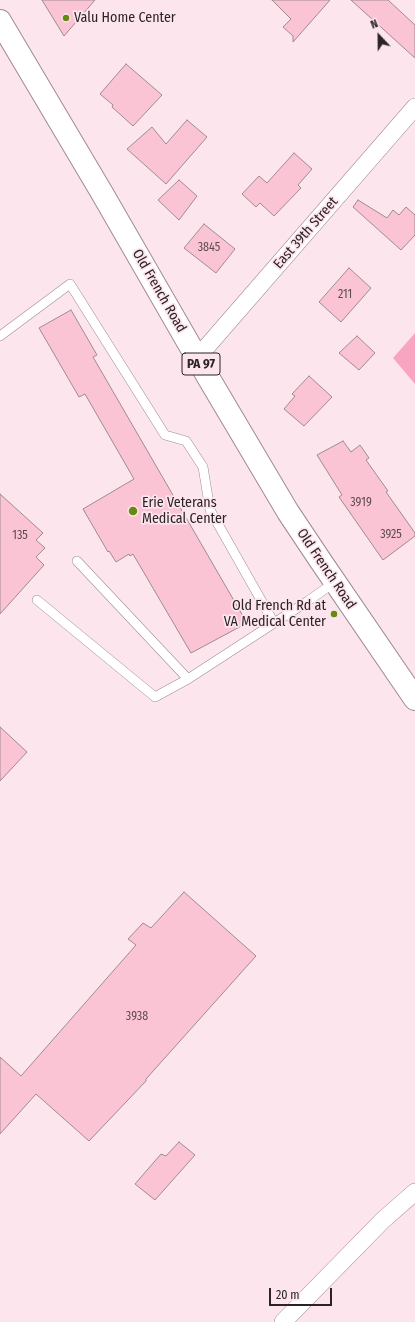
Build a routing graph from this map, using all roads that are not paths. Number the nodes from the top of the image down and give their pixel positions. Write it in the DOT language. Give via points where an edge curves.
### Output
graph roads {
  1 [pos="0,21"];
  2 [pos="415,107"];
  3 [pos="0,336"];
  4 [pos="198,358"];
  5 [pos="77,561"];
  6 [pos="335,582"];
  7 [pos="37,600"];
  8 [pos="274,623"];
  9 [pos="188,680"];
  10 [pos="415,699"];
  11 [pos="415,1192"];
  12 [pos="283,1322"];
  1 -- 4 [label="main road, Old French Road / PA 97"];
  2 -- 4 [label="street, East 39th Street"];
  3 -- 8 [label="lane" via="70,284 165,435 186,441 203,467 210,510"];
  4 -- 6 [label="main road, Old French Road / PA 97" via="288,512"];
  5 -- 9 [label="lane"];
  6 -- 8 [label="lane"];
  6 -- 10 [label="main road, Old French Road / PA 97"];
  7 -- 9 [label="lane" via="155,697"];
  8 -- 9 [label="lane"];
  11 -- 12 [label="street" via="383,1220"];
}
